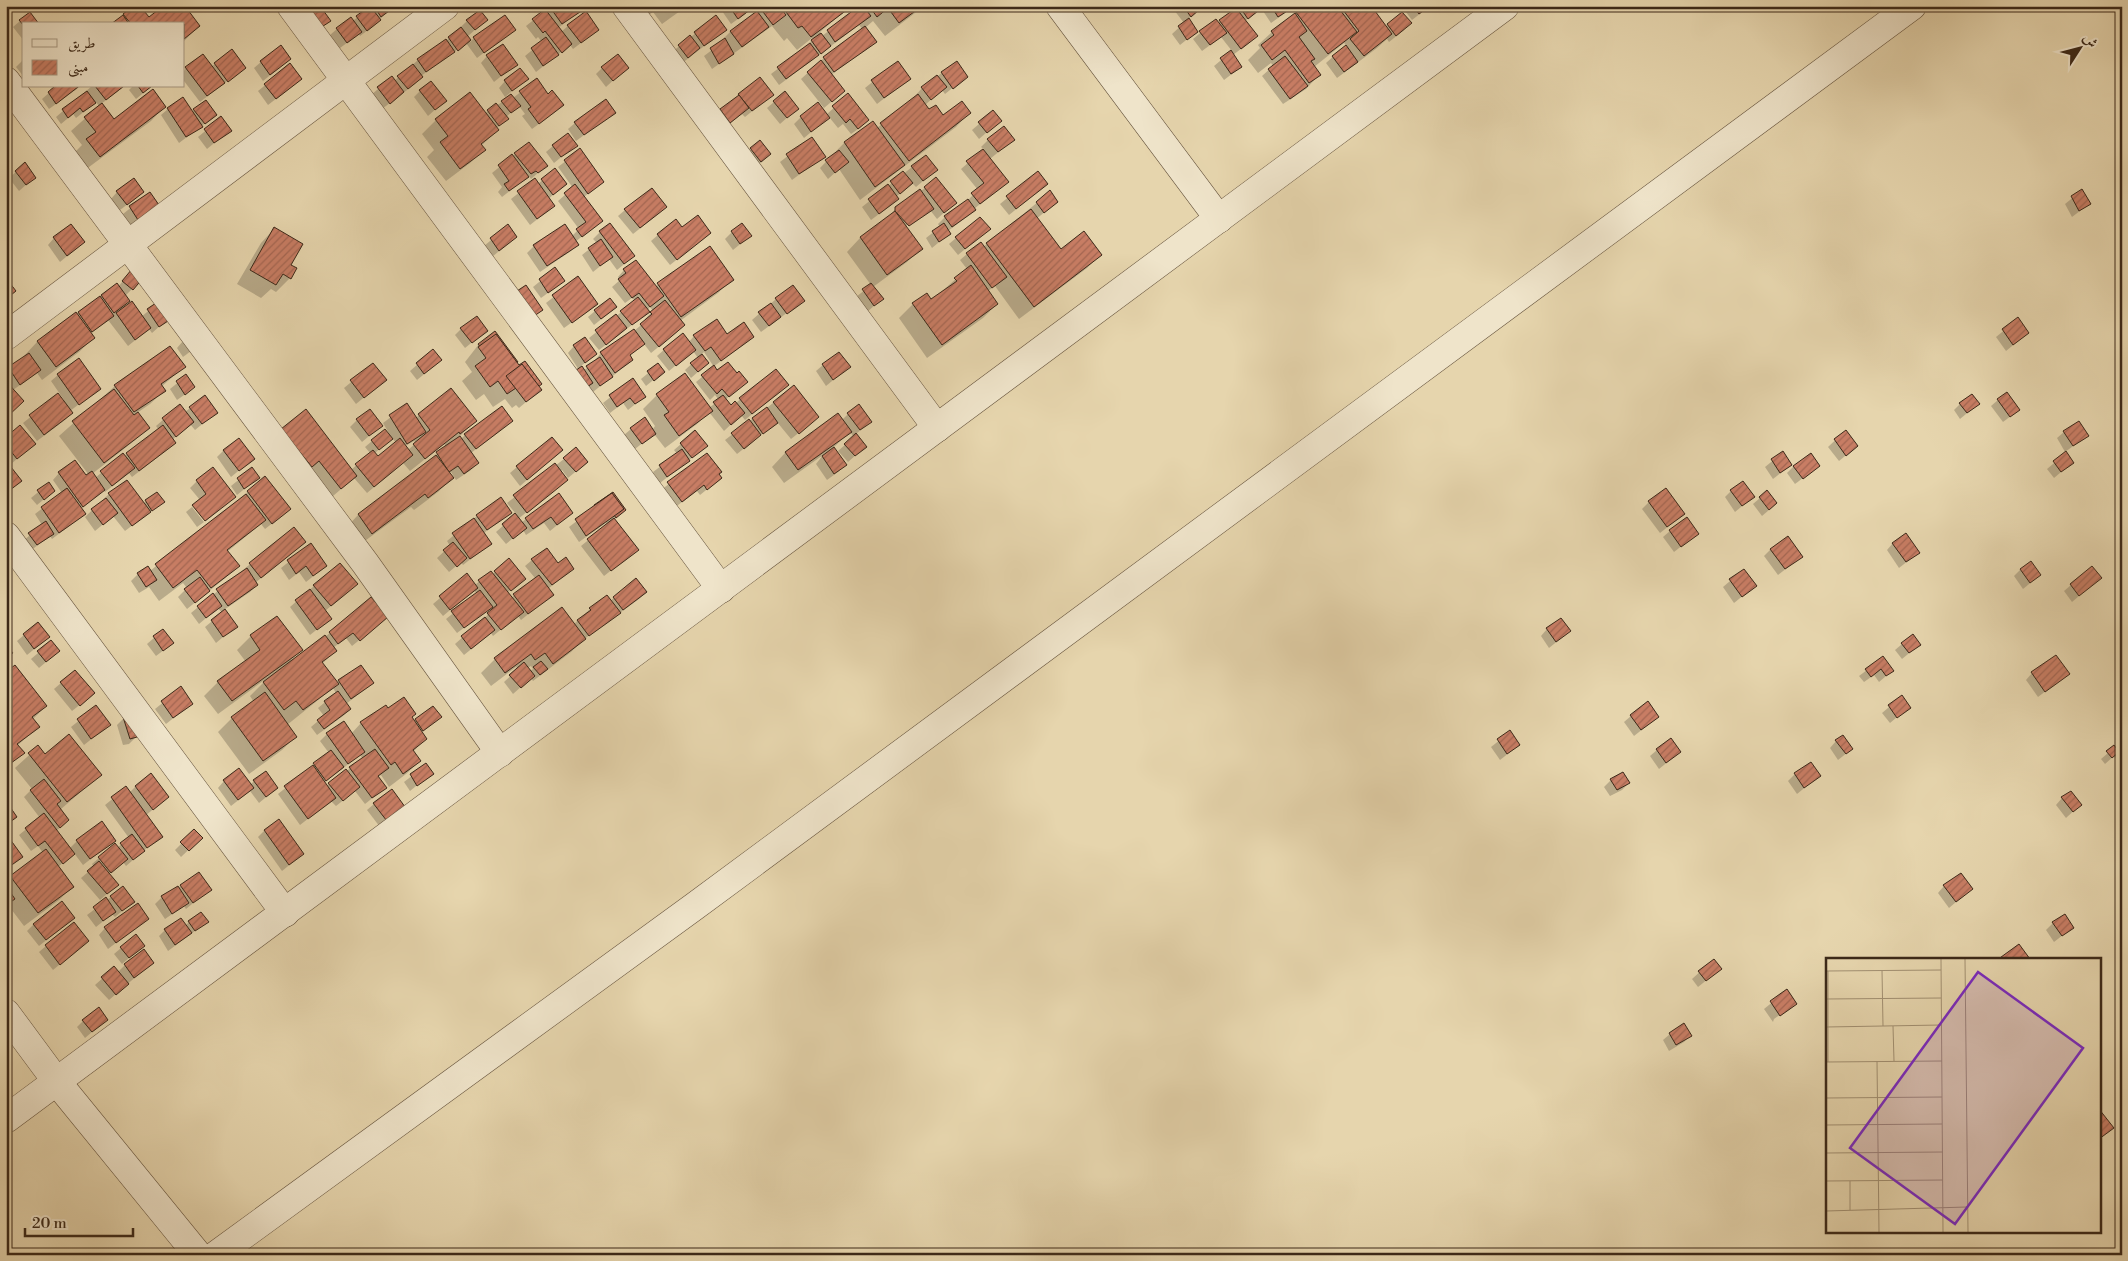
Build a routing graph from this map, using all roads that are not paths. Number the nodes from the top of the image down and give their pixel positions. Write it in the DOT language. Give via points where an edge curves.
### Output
graph roads {
  1 [pos="291,6"];
  2 [pos="445,6"];
  3 [pos="626,6"];
  4 [pos="1060,6"];
  5 [pos="1912,6"];
  6 [pos="1497,9"];
  7 [pos="6,81"];
  8 [pos="347,81"];
  9 [pos="1219,219"];
  10 [pos="128,245"];
  11 [pos="6,336"];
  12 [pos="937,428"];
  13 [pos="6,536"];
  14 [pos="721,589"];
  15 [pos="500,753"];
  16 [pos="285,913"];
  17 [pos="6,1013"];
  18 [pos="57,1082"];
  19 [pos="6,1119"];
  20 [pos="198,1255"];
  21 [pos="216,1255"];
  1 -- 8 [label="street"];
  2 -- 8 [label="street"];
  3 -- 12 [label="street"];
  4 -- 9 [label="street"];
  5 -- 21 [label="street" via="688,912"];
  6 -- 9 [label="street"];
  7 -- 10 [label="street"];
  8 -- 10 [label="street"];
  8 -- 14 [label="street"];
  9 -- 12 [label="street"];
  10 -- 11 [label="street"];
  10 -- 15 [label="street" via="365,563"];
  12 -- 14 [label="street"];
  13 -- 16 [label="street"];
  14 -- 15 [label="street"];
  15 -- 16 [label="street"];
  16 -- 18 [label="street"];
  17 -- 18 [label="street"];
  18 -- 19 [label="street"];
  18 -- 20 [label="street"];
}
